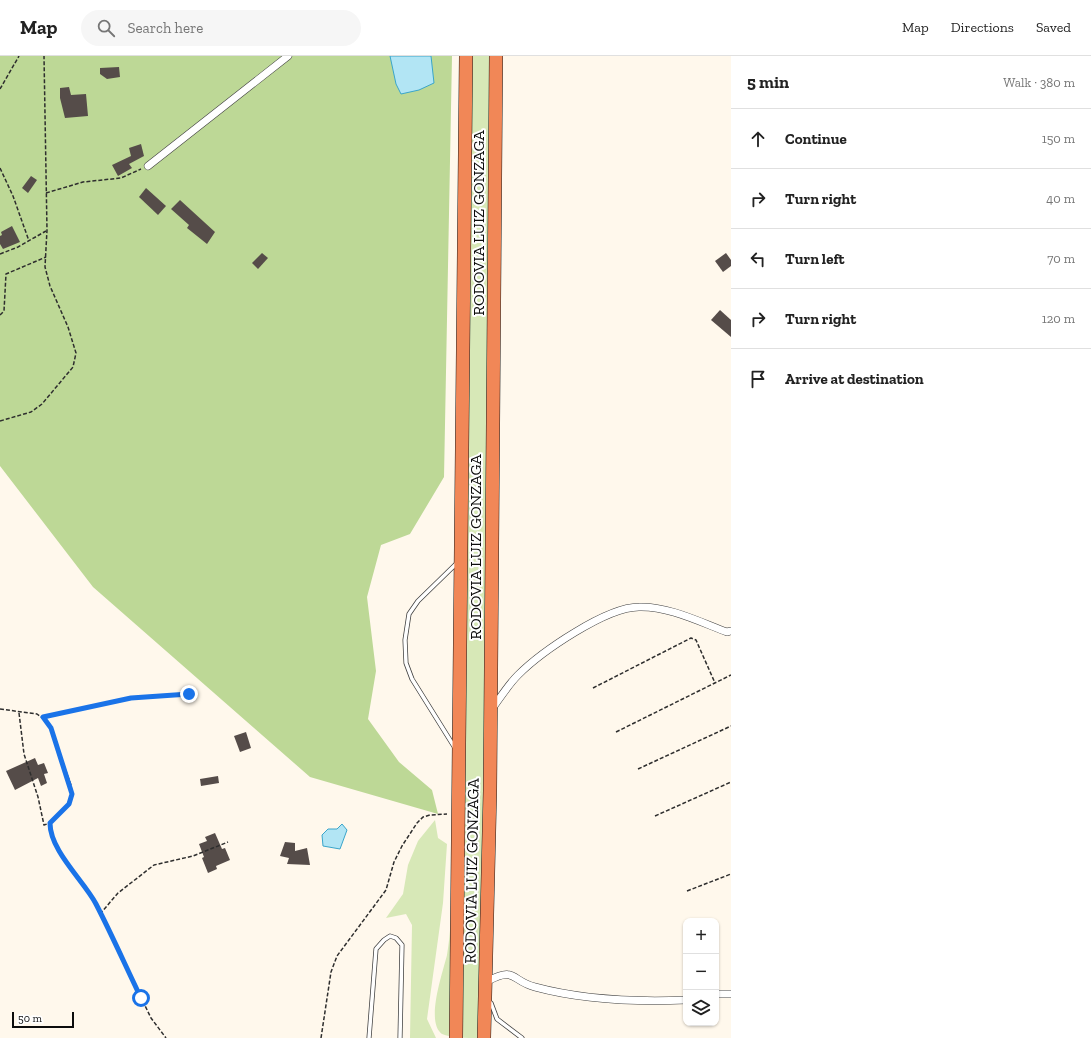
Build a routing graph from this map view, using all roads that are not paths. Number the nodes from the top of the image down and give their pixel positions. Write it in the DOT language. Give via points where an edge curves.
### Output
graph roads {
  1 [pos="288,56"];
  2 [pos="466,56"];
  3 [pos="496,56"];
  4 [pos="148,166"];
  5 [pos="461,560"];
  6 [pos="731,631"];
  7 [pos="491,710"];
  8 [pos="460,756"];
  9 [pos="486,962"];
  10 [pos="488,981"];
  11 [pos="719,994"];
  12 [pos="731,994"];
  13 [pos="683,1000"];
  14 [pos="369,1038"];
  15 [pos="400,1038"];
  16 [pos="456,1038"];
  17 [pos="484,1038"];
  18 [pos="522,1038"];
  1 -- 4 [label="street"];
  2 -- 5 [label="highway, RODOVIA LUIZ GONZAGA"];
  3 -- 7 [label="highway, RODOVIA LUIZ GONZAGA"];
  5 -- 8 [label="highway, RODOVIA LUIZ GONZAGA"];
  5 -- 8 [label="lane" via="418,601 409,614 405,640 406,663 412,679"];
  6 -- 7 [label="street" via="727,632 653,608 638,606 612,614 579,630 543,653 517,676"];
  7 -- 9 [label="highway, RODOVIA LUIZ GONZAGA"];
  8 -- 16 [label="highway, RODOVIA LUIZ GONZAGA"];
  9 -- 10 [label="lane"];
  9 -- 17 [label="highway, RODOVIA LUIZ GONZAGA"];
  10 -- 13 [label="street" via="501,974 513,975 533,986 578,996 654,1002"];
  10 -- 18 [label="lane" via="491,1007 497,1019"];
  11 -- 12 [label="street"];
  14 -- 15 [label="lane" via="376,949 390,936 402,945"];
}
